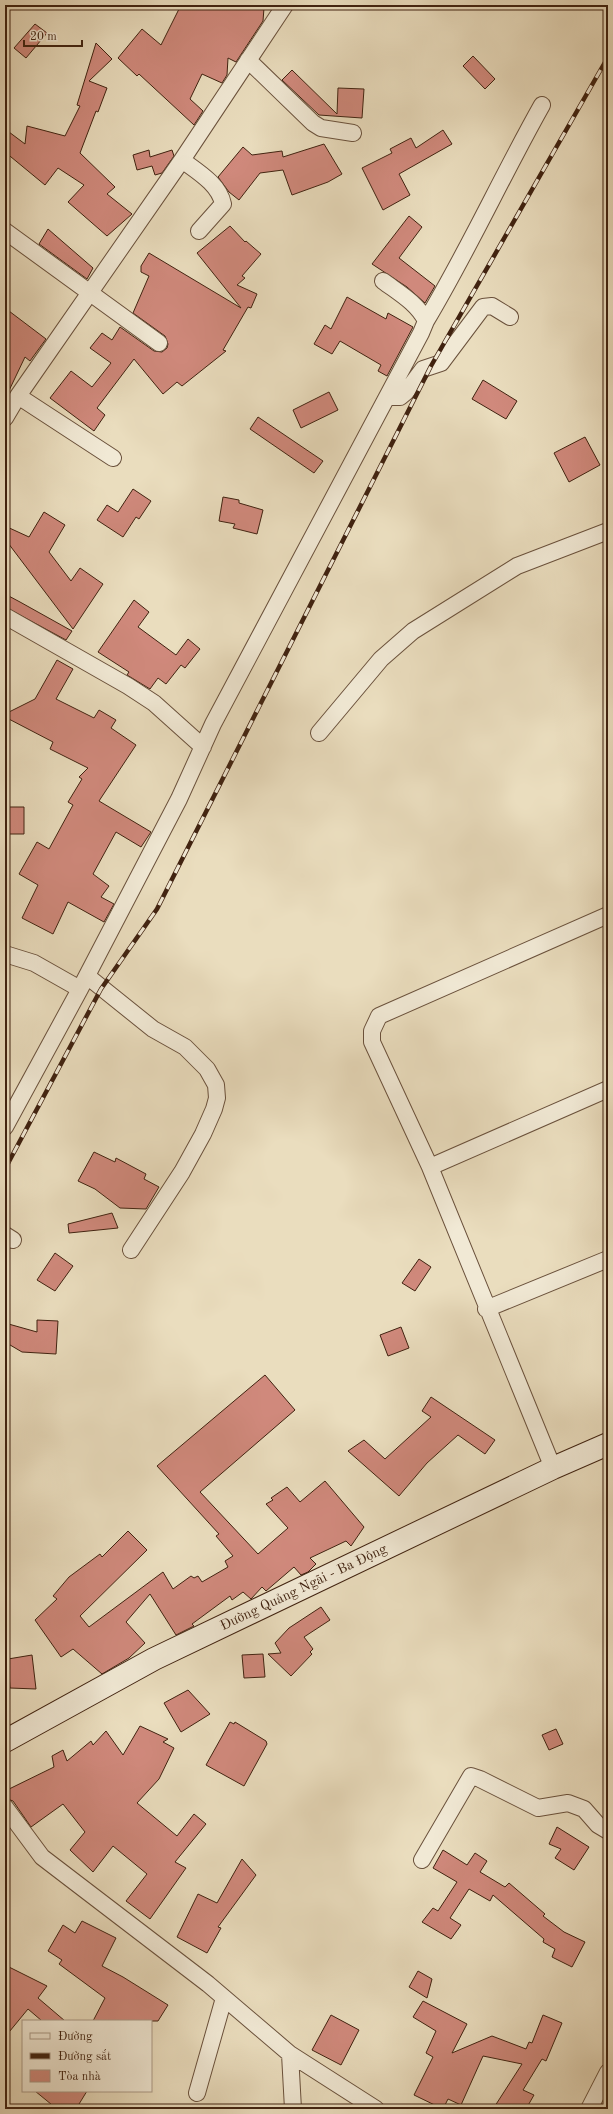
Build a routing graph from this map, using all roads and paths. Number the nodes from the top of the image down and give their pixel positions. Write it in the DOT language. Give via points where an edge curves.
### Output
graph roads {
  1 [pos="285,5"];
  2 [pos="248,60"];
  3 [pos="542,105"];
  4 [pos="353,133"];
  5 [pos="182,160"];
  6 [pos="5,231"];
  7 [pos="198,231"];
  8 [pos="383,281"];
  9 [pos="91,293"];
  10 [pos="510,317"];
  11 [pos="426,321"];
  12 [pos="159,343"];
  13 [pos="18,396"];
  14 [pos="387,397"];
  15 [pos="5,418"];
  16 [pos="113,458"];
  17 [pos="608,531"];
  18 [pos="5,616"];
  19 [pos="319,733"];
  20 [pos="204,746"];
  21 [pos="608,915"];
  22 [pos="5,954"];
  23 [pos="84,982"];
  24 [pos="608,1089"];
  25 [pos="5,1127"];
  26 [pos="430,1167"];
  27 [pos="131,1250"];
  28 [pos="608,1259"];
  29 [pos="486,1309"];
  30 [pos="608,1444"];
  31 [pos="553,1468"];
  32 [pos="5,1741"];
  33 [pos="5,1807"];
  34 [pos="608,1831"];
  35 [pos="422,1860"];
  36 [pos="224,1998"];
  37 [pos="290,2054"];
  38 [pos="608,2072"];
  39 [pos="197,2093"];
  40 [pos="293,2109"];
  41 [pos="376,2109"];
  42 [pos="589,2109"];
  1 -- 2 [label="street"];
  2 -- 4 [label="street" via="313,123 321,128"];
  2 -- 5 [label="street"];
  3 -- 11 [label="street"];
  5 -- 7 [label="street" via="222,194 224,204"];
  5 -- 9 [label="street"];
  6 -- 9 [label="street"];
  8 -- 11 [label="street" via="422,312"];
  9 -- 12 [label="street"];
  9 -- 13 [label="street"];
  10 -- 14 [label="street" via="492,306 483,307 440,363 423,369 400,396"];
  11 -- 14 [label="street"];
  13 -- 15 [label="street"];
  13 -- 16 [label="street"];
  14 -- 20 [label="street" via="213,724"];
  17 -- 19 [label="street" via="517,566 413,631 381,659"];
  18 -- 20 [label="street" via="154,703"];
  20 -- 23 [label="street"];
  21 -- 26 [label="street" via="379,1016 372,1031 372,1042"];
  22 -- 23 [label="street"];
  23 -- 25 [label="street"];
  23 -- 27 [label="street" via="185,1047 207,1069 216,1085 217,1098 214,1109 199,1141"];
  24 -- 26 [label="street"];
  26 -- 29 [label="street"];
  28 -- 29 [label="street"];
  29 -- 31 [label="street"];
  30 -- 31 [label="main road, Đường Quảng Ngãi - Ba Động"];
  31 -- 32 [label="main road, Đường Quảng Ngãi - Ba Động" via="154,1659"];
  33 -- 36 [label="street" via="42,1856 138,1928"];
  34 -- 35 [label="street" via="598,1825 584,1809 568,1803 538,1808 480,1778 471,1776"];
  36 -- 37 [label="street"];
  36 -- 39 [label="street"];
  37 -- 40 [label="street"];
  37 -- 41 [label="street"];
  38 -- 42 [label="street"];
}
